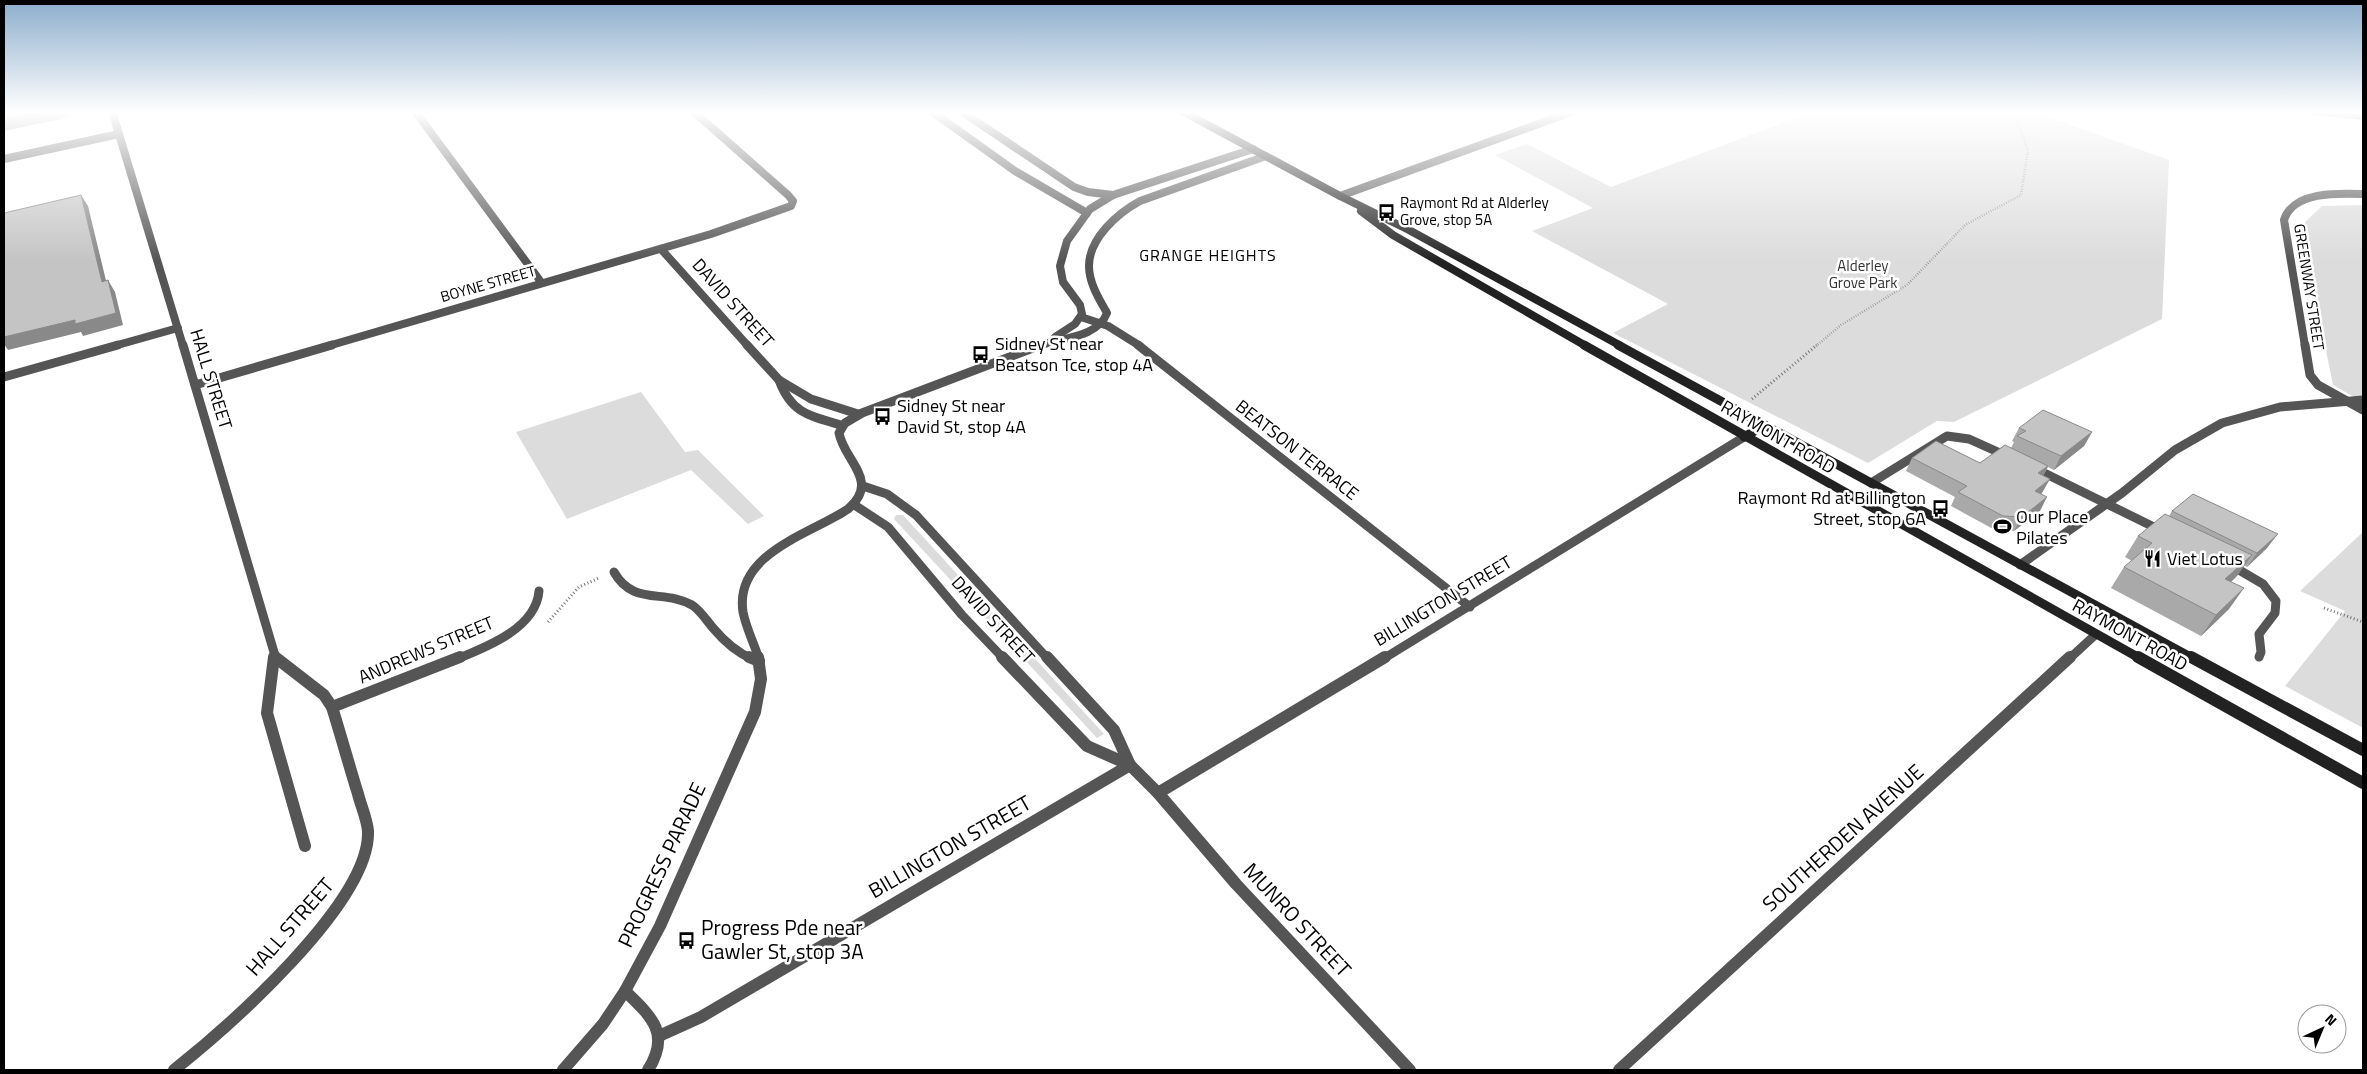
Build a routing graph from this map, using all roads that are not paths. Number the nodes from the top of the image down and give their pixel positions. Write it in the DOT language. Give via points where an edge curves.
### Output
graph roads {
  1 [pos="127,161"];
  2 [pos="452,161"];
  3 [pos="750,161"];
  4 [pos="1001,161"];
  5 [pos="1035,161"];
  6 [pos="1220,161"];
  7 [pos="1252,161"];
  8 [pos="1275,161"];
  9 [pos="1436,161"];
  10 [pos="1170,178"];
  11 [pos="1070,185"];
  12 [pos="1183,186"];
  13 [pos="1052,194"];
  14 [pos="2363,194"];
  15 [pos="1113,195"];
  16 [pos="1340,196"];
  17 [pos="1087,213"];
  18 [pos="660,249"];
  19 [pos="541,282"];
  20 [pos="1081,316"];
  21 [pos="1102,323"];
  22 [pos="178,328"];
  23 [pos="1046,343"];
  24 [pos="4,377"];
  25 [pos="779,380"];
  26 [pos="195,385"];
  27 [pos="2346,400"];
  28 [pos="2363,400"];
  29 [pos="2363,410"];
  30 [pos="858,414"];
  31 [pos="841,425"];
  32 [pos="1765,425"];
  33 [pos="1744,437"];
  34 [pos="1871,483"];
  35 [pos="863,486"];
  36 [pos="853,504"];
  37 [pos="2106,504"];
  38 [pos="2176,538"];
  39 [pos="2217,558"];
  40 [pos="2020,565"];
  41 [pos="614,572"];
  42 [pos="538,590"];
  43 [pos="1470,607"];
  44 [pos="2095,634"];
  45 [pos="274,657"];
  46 [pos="2259,657"];
  47 [pos="759,661"];
  48 [pos="332,707"];
  49 [pos="2363,750"];
  50 [pos="1130,765"];
  51 [pos="2363,783"];
  52 [pos="1158,793"];
  53 [pos="305,846"];
  54 [pos="625,992"];
  55 [pos="660,1036"];
  56 [pos="174,1070"];
  57 [pos="564,1070"];
  58 [pos="648,1070"];
  59 [pos="1410,1070"];
  60 [pos="1618,1070"];
  1 -- 22 [label="street, HALL STREET"];
  2 -- 19 [label="street"];
  3 -- 18 [label="street, BOYNE STREET" via="793,201 789,208"];
  4 -- 13 [label="street"];
  5 -- 11 [label="street"];
  6 -- 10 [label="street"];
  7 -- 12 [label="street"];
  8 -- 16 [label="main road, RAYMONT ROAD"];
  9 -- 16 [label="street"];
  10 -- 12 [label="street"];
  10 -- 15 [label="street"];
  11 -- 13 [label="street"];
  11 -- 15 [label="street" via="1088,192"];
  12 -- 21 [label="street" via="1129,206 1113,220 1100,240 1089,265 1095,294 1107,313"];
  13 -- 17 [label="street"];
  14 -- 27 [label="street, GREENWAY STREET" via="2321,195 2289,208 2284,214 2310,375 2318,385"];
  15 -- 17 [label="street"];
  16 -- 32 [label="main road, RAYMONT ROAD" via="1409,230"];
  16 -- 33 [label="main road, RAYMONT ROAD" via="1393,235"];
  17 -- 20 [label="street" via="1067,241 1060,266 1063,282 1082,310"];
  18 -- 19 [label="street, BOYNE STREET"];
  18 -- 25 [label="street, DAVID STREET"];
  19 -- 26 [label="street, BOYNE STREET"];
  20 -- 21 [label="street, BEATSON TERRACE"];
  20 -- 23 [label="street" via="1070,328"];
  21 -- 23 [label="street" via="1086,333"];
  21 -- 43 [label="street, BEATSON TERRACE" via="1130,338"];
  22 -- 24 [label="street"];
  22 -- 26 [label="street, HALL STREET"];
  23 -- 30 [label="street"];
  25 -- 30 [label="street, DAVID STREET" via="811,399"];
  25 -- 31 [label="street, DAVID STREET" via="784,397 794,408"];
  26 -- 45 [label="street, HALL STREET"];
  27 -- 28 [label="street"];
  27 -- 29 [label="street"];
  27 -- 37 [label="street" via="2280,407 2222,423 2175,450"];
  30 -- 31 [label="street"];
  31 -- 35 [label="street" via="837,432 838,440 857,466"];
  32 -- 33 [label="main road"];
  32 -- 34 [label="main road, RAYMONT ROAD"];
  33 -- 43 [label="street, BILLINGTON STREET"];
  33 -- 44 [label="main road, RAYMONT ROAD"];
  34 -- 37 [label="street" via="1947,436 1976,441"];
  34 -- 40 [label="main road, RAYMONT ROAD"];
  35 -- 36 [label="street"];
  35 -- 50 [label="street, DAVID STREET" via="887,494 916,516 1114,730"];
  36 -- 47 [label="street, PROGRESS PARADE" via="782,546 758,566 749,579 743,598 743,614"];
  36 -- 50 [label="street, DAVID STREET" via="888,526 962,615 1087,746"];
  37 -- 38 [label="street"];
  37 -- 40 [label="street"];
  39 -- 46 [label="street" via="2263,584 2276,601 2275,613 2259,634"];
  40 -- 49 [label="main road, RAYMONT ROAD"];
  41 -- 47 [label="street" via="628,589 694,606 726,644"];
  42 -- 48 [label="street, ANDREWS STREET" via="538,602 530,616 509,634 478,650"];
  43 -- 52 [label="street, BILLINGTON STREET"];
  44 -- 51 [label="main road, RAYMONT ROAD"];
  44 -- 60 [label="street, SOUTHERDEN AVENUE"];
  45 -- 48 [label="street, HALL STREET" via="324,695"];
  45 -- 53 [label="street, HALL STREET" via="267,713"];
  47 -- 54 [label="street, PROGRESS PARADE" via="761,684 755,712 660,926"];
  48 -- 56 [label="street, HALL STREET" via="367,823 368,849 361,868 347,893 314,936 222,1031"];
  50 -- 52 [label="street, DAVID STREET"];
  50 -- 55 [label="street, BILLINGTON STREET" via="701,1017"];
  52 -- 59 [label="street, MUNRO STREET" via="1236,884"];
  54 -- 55 [label="street" via="650,1015"];
  54 -- 57 [label="street, PROGRESS PARADE" via="604,1024"];
  55 -- 58 [label="street" via="659,1049"];
}
